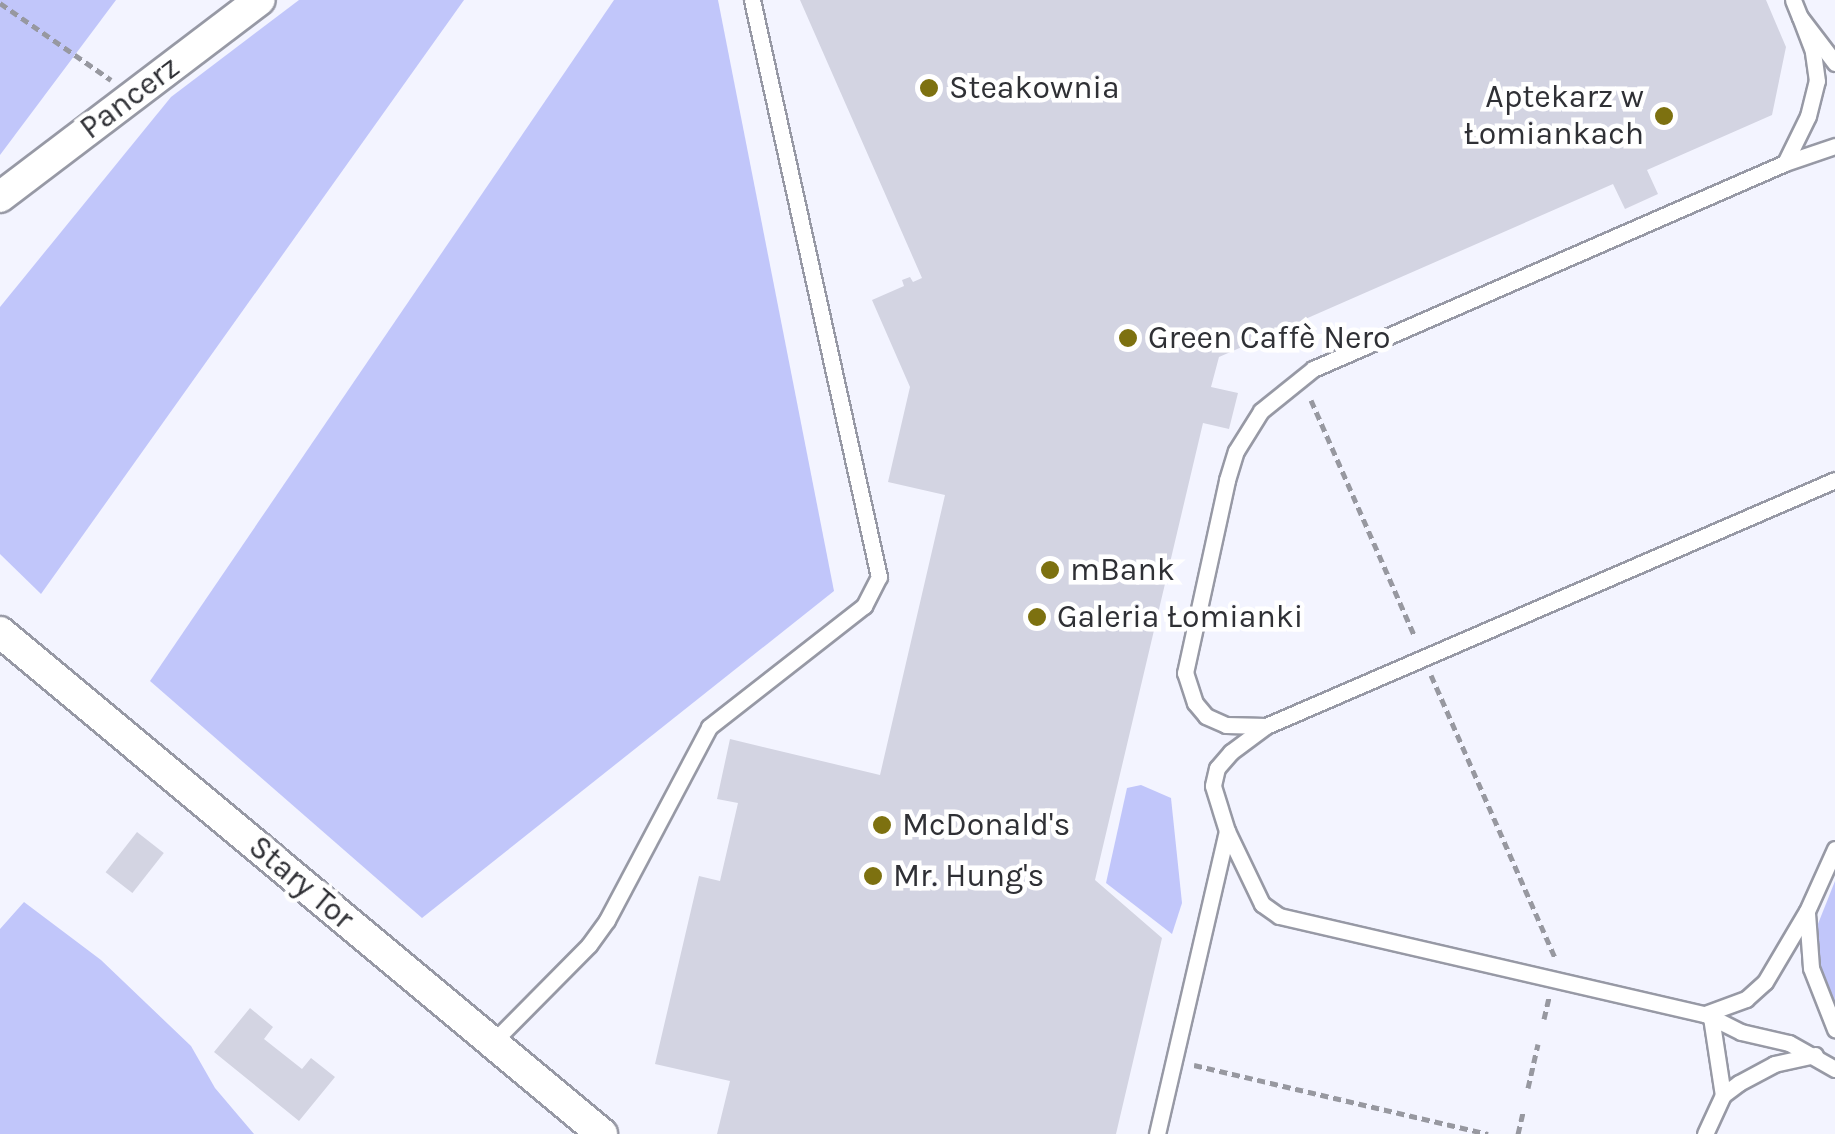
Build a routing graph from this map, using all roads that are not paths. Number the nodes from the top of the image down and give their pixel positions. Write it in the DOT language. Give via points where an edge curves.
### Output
graph roads {
  1 [pos="260,0"];
  2 [pos="752,0"];
  3 [pos="1793,0"];
  4 [pos="1800,17"];
  5 [pos="1835,62"];
  6 [pos="1835,146"];
  7 [pos="1785,163"];
  8 [pos="0,197"];
  9 [pos="1835,480"];
  10 [pos="0,632"];
  11 [pos="1266,726"];
  12 [pos="1226,831"];
  13 [pos="1835,849"];
  14 [pos="1807,911"];
  15 [pos="1708,1016"];
  16 [pos="1835,1029"];
  17 [pos="492,1044"];
  18 [pos="1815,1055"];
  19 [pos="1835,1069"];
  20 [pos="1723,1095"];
  21 [pos="602,1134"];
  22 [pos="1157,1134"];
  23 [pos="1705,1134"];
  1 -- 8 [label="street, Pancerz"];
  2 -- 17 [label="lane" via="879,577 864,606 709,727 607,920"];
  3 -- 4 [label="lane"];
  4 -- 5 [label="lane"];
  4 -- 7 [label="lane" via="1816,81"];
  6 -- 7 [label="lane"];
  7 -- 11 [label="lane" via="1313,370 1261,411 1227,480 1185,672 1206,716"];
  9 -- 11 [label="lane"];
  10 -- 17 [label="street, Stary Tor"];
  11 -- 12 [label="lane" via="1217,768 1216,804"];
  12 -- 15 [label="lane" via="1262,904 1279,916"];
  12 -- 22 [label="lane"];
  13 -- 14 [label="lane"];
  14 -- 15 [label="lane" via="1765,982"];
  14 -- 16 [label="lane" via="1810,968"];
  15 -- 18 [label="lane"];
  15 -- 20 [label="lane"];
  17 -- 21 [label="street, Stary Tor"];
  18 -- 19 [label="lane"];
  18 -- 20 [label="lane" via="1774,1064"];
  20 -- 23 [label="lane"];
}
